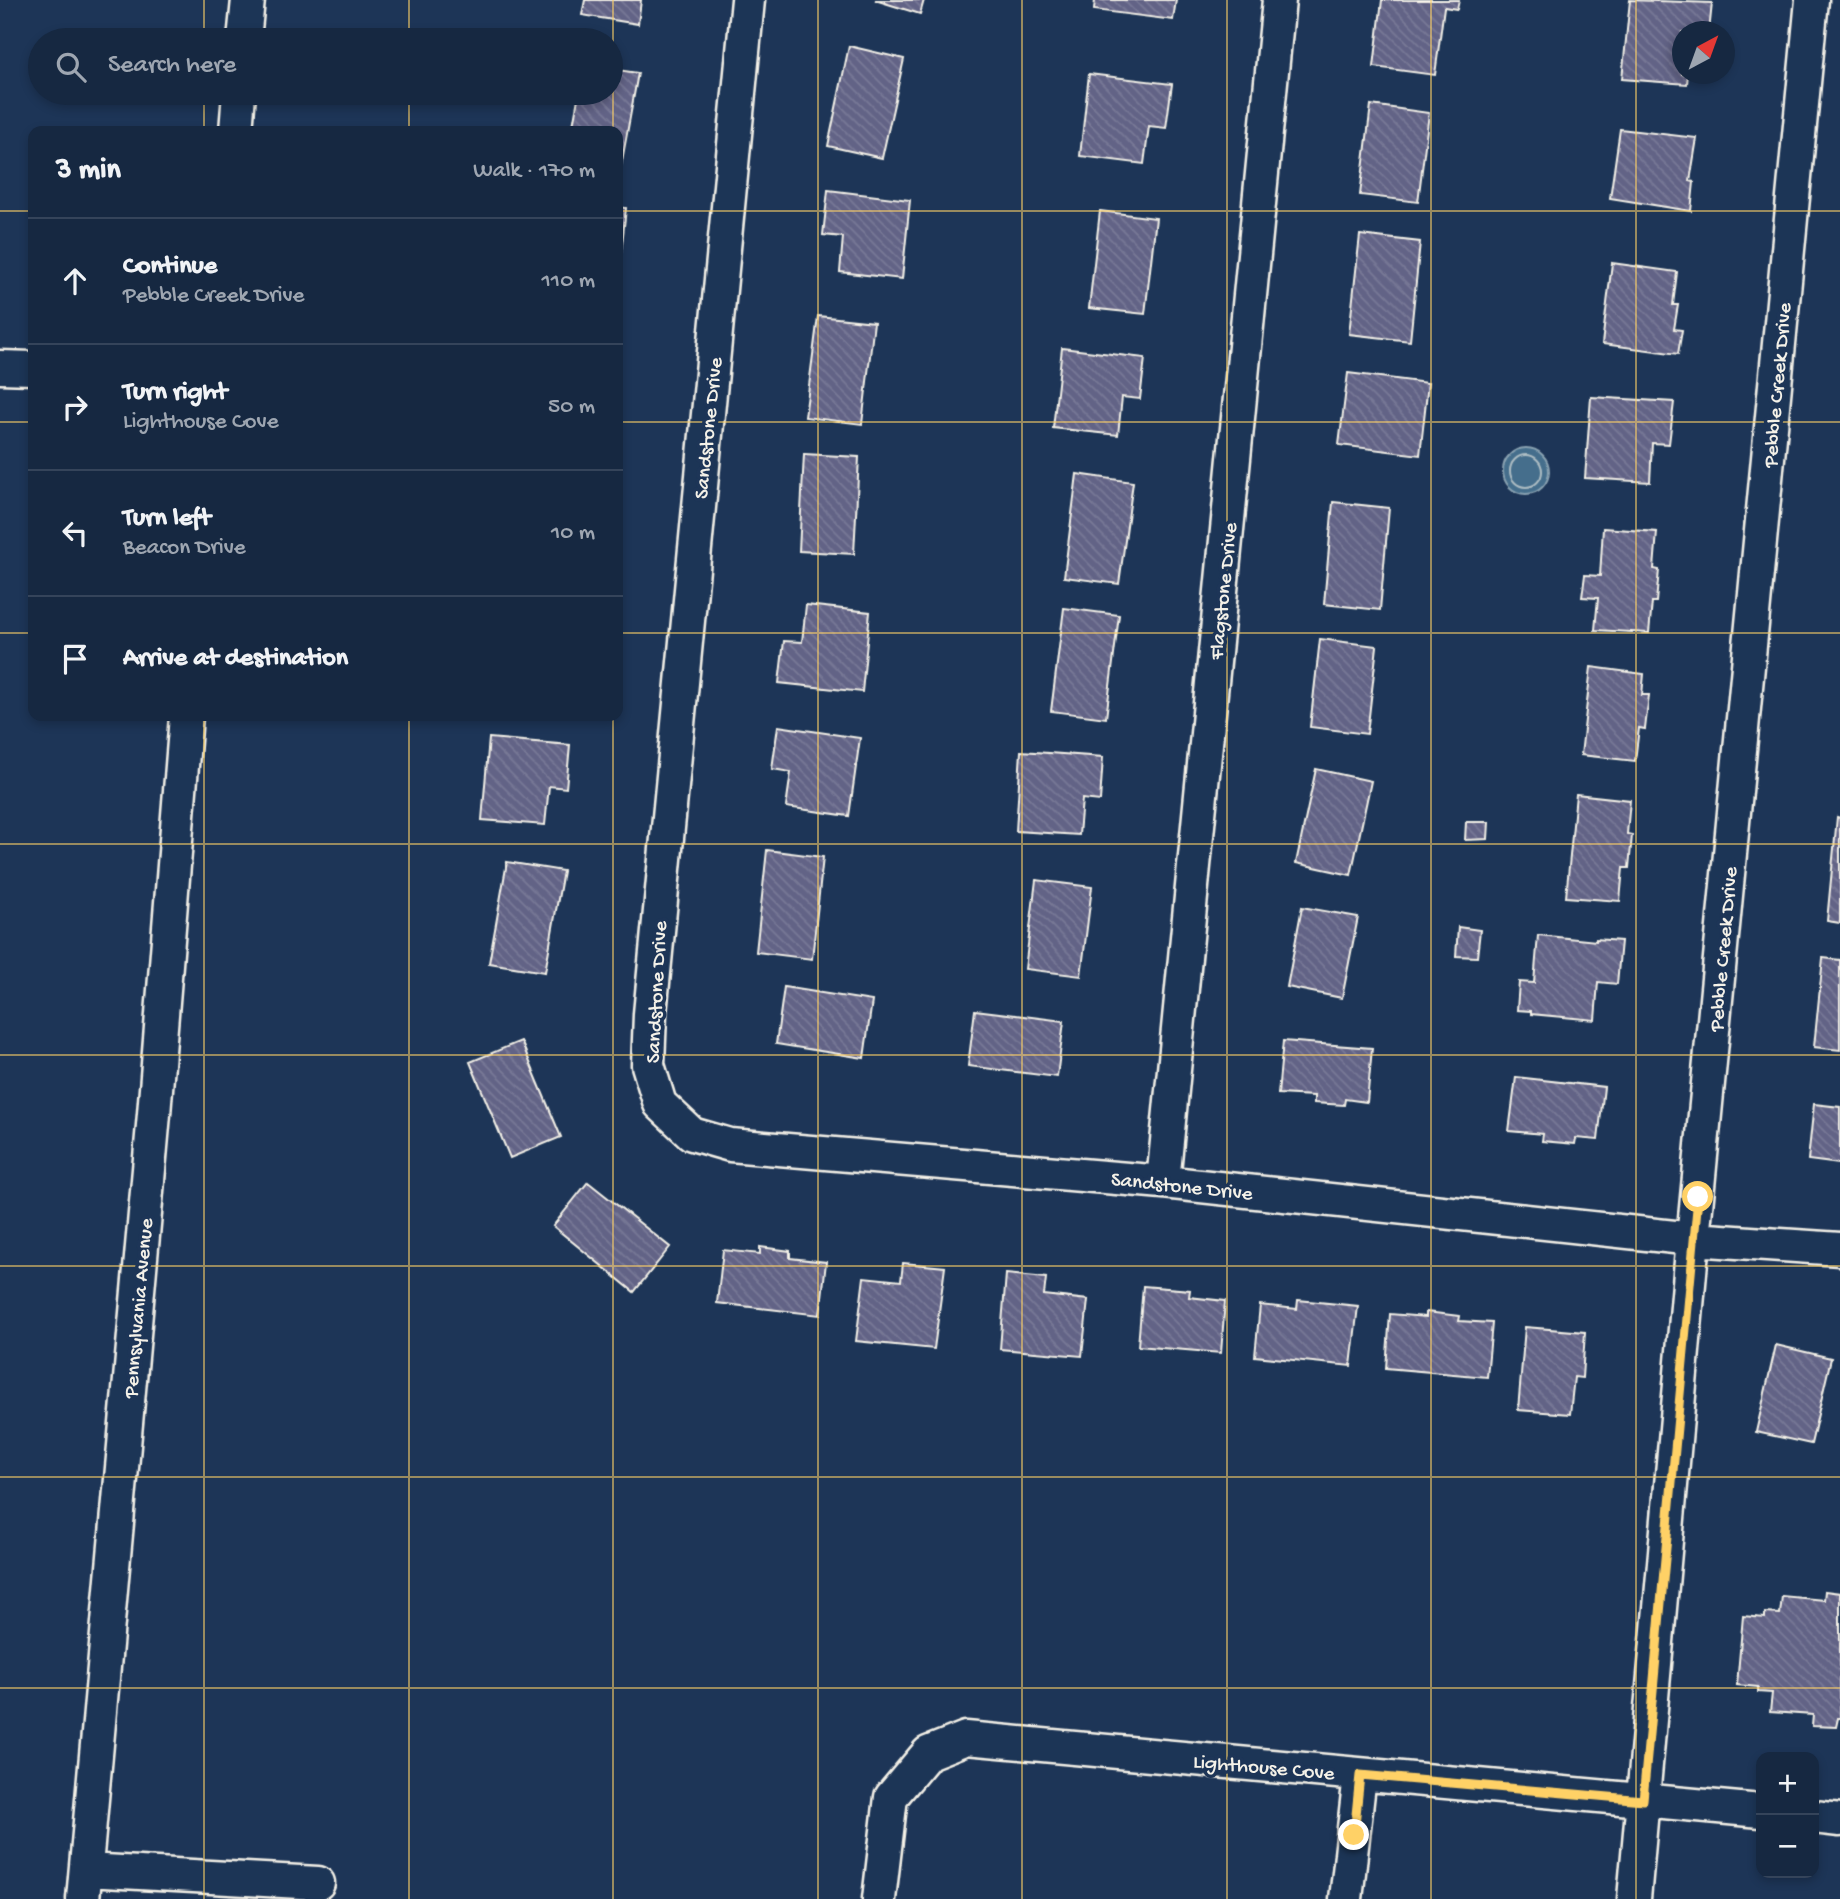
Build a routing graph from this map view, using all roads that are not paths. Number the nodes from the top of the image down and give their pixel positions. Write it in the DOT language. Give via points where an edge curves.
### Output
graph roads {
  1 [pos="248,0"];
  2 [pos="748,0"];
  3 [pos="1279,0"];
  4 [pos="1812,0"];
  5 [pos="245,28"];
  6 [pos="238,105"];
  7 [pos="236,126"];
  8 [pos="0,367"];
  9 [pos="28,368"];
  10 [pos="186,721"];
  11 [pos="1163,1182"];
  12 [pos="1693,1239"];
  13 [pos="1840,1249"];
  14 [pos="1360,1775"];
  15 [pos="1643,1800"];
  16 [pos="1756,1811"];
  17 [pos="1819,1818"];
  18 [pos="1840,1820"];
  19 [pos="318,1883"];
  20 [pos="85,1884"];
  21 [pos="878,1899"];
  22 [pos="1346,1899"];
  23 [pos="1633,1899"];
  1 -- 5 [label="street"];
  2 -- 11 [label="street, Sandstone Drive" via="650,1014 648,1065 660,1104 692,1134 730,1145"];
  3 -- 11 [label="street, Flagstone Drive"];
  4 -- 12 [label="street, Pebble Creek Drive"];
  6 -- 7 [label="street"];
  8 -- 9 [label="street"];
  10 -- 20 [label="street, Pennsylvania Avenue"];
  11 -- 12 [label="street, Sandstone Drive"];
  12 -- 13 [label="street, Sandstone Drive"];
  12 -- 15 [label="street, Pebble Creek Drive"];
  14 -- 15 [label="street, Lighthouse Cove"];
  14 -- 21 [label="street, Lighthouse Cove" via="966,1738 928,1753 891,1797"];
  14 -- 22 [label="street"];
  15 -- 16 [label="street, Lighthouse Cove"];
  15 -- 23 [label="street, Pebble Creek Drive"];
  17 -- 18 [label="street"];
  19 -- 20 [label="street"];
}
